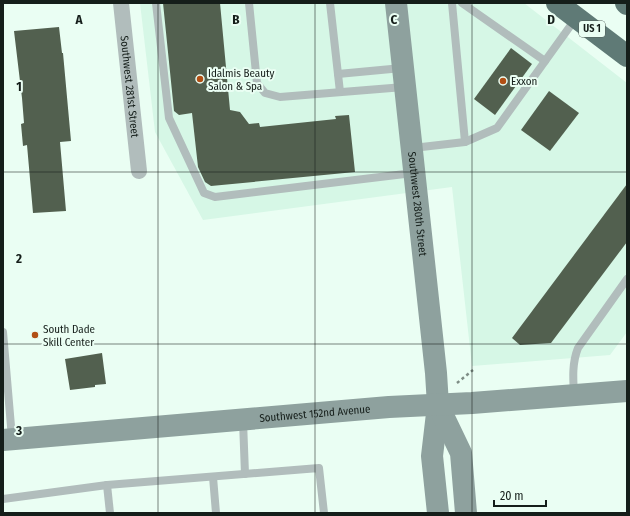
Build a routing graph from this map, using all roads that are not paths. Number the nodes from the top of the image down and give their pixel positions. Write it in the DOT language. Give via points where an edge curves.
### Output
graph roads {
  1 [pos="121,3"];
  2 [pos="156,3"];
  3 [pos="249,3"];
  4 [pos="330,3"];
  5 [pos="396,3"];
  6 [pos="452,3"];
  7 [pos="462,3"];
  8 [pos="557,3"];
  9 [pos="576,18"];
  10 [pos="627,56"];
  11 [pos="545,61"];
  12 [pos="338,74"];
  13 [pos="404,77"];
  14 [pos="340,92"];
  15 [pos="465,142"];
  16 [pos="412,148"];
  17 [pos="139,171"];
  18 [pos="414,173"];
  19 [pos="627,279"];
  20 [pos="3,332"];
  21 [pos="627,391"];
  22 [pos="574,396"];
  23 [pos="438,405"];
  24 [pos="242,419"];
  25 [pos="7,440"];
  26 [pos="245,474"];
  27 [pos="213,476"];
  28 [pos="107,485"];
  29 [pos="3,499"];
  30 [pos="110,513"];
  31 [pos="216,513"];
  32 [pos="324,513"];
  33 [pos="438,513"];
  34 [pos="466,513"];
  1 -- 17 [label="street, Southwest 281st Street"];
  2 -- 18 [label="lane" via="169,118 204,193 215,197"];
  3 -- 14 [label="lane" via="258,83 265,93 280,97"];
  4 -- 12 [label="lane"];
  5 -- 13 [label="street, Southwest 280th Street"];
  6 -- 15 [label="lane"];
  7 -- 11 [label="lane"];
  8 -- 9 [label="highway, US 1"];
  9 -- 10 [label="highway, US 1"];
  9 -- 11 [label="lane"];
  11 -- 15 [label="lane" via="497,128"];
  12 -- 13 [label="lane"];
  12 -- 14 [label="lane"];
  13 -- 14 [label="lane"];
  13 -- 16 [label="street, Southwest 280th Street"];
  15 -- 16 [label="lane"];
  16 -- 18 [label="street, Southwest 280th Street"];
  18 -- 23 [label="street, Southwest 280th Street"];
  19 -- 22 [label="lane" via="578,348 572,370"];
  20 -- 25 [label="lane"];
  21 -- 22 [label="street, Southwest 152nd Avenue"];
  22 -- 23 [label="street, Southwest 152nd Avenue"];
  23 -- 24 [label="street, Southwest 152nd Avenue"];
  23 -- 33 [label="street, Southwest 280th Street" via="432,456"];
  23 -- 34 [label="street, Southwest 280th Street" via="461,453"];
  24 -- 25 [label="street, Southwest 152nd Avenue"];
  24 -- 26 [label="lane"];
  26 -- 27 [label="lane"];
  26 -- 32 [label="lane" via="319,468"];
  27 -- 28 [label="lane"];
  27 -- 31 [label="lane"];
  28 -- 29 [label="lane"];
  28 -- 30 [label="lane"];
}
